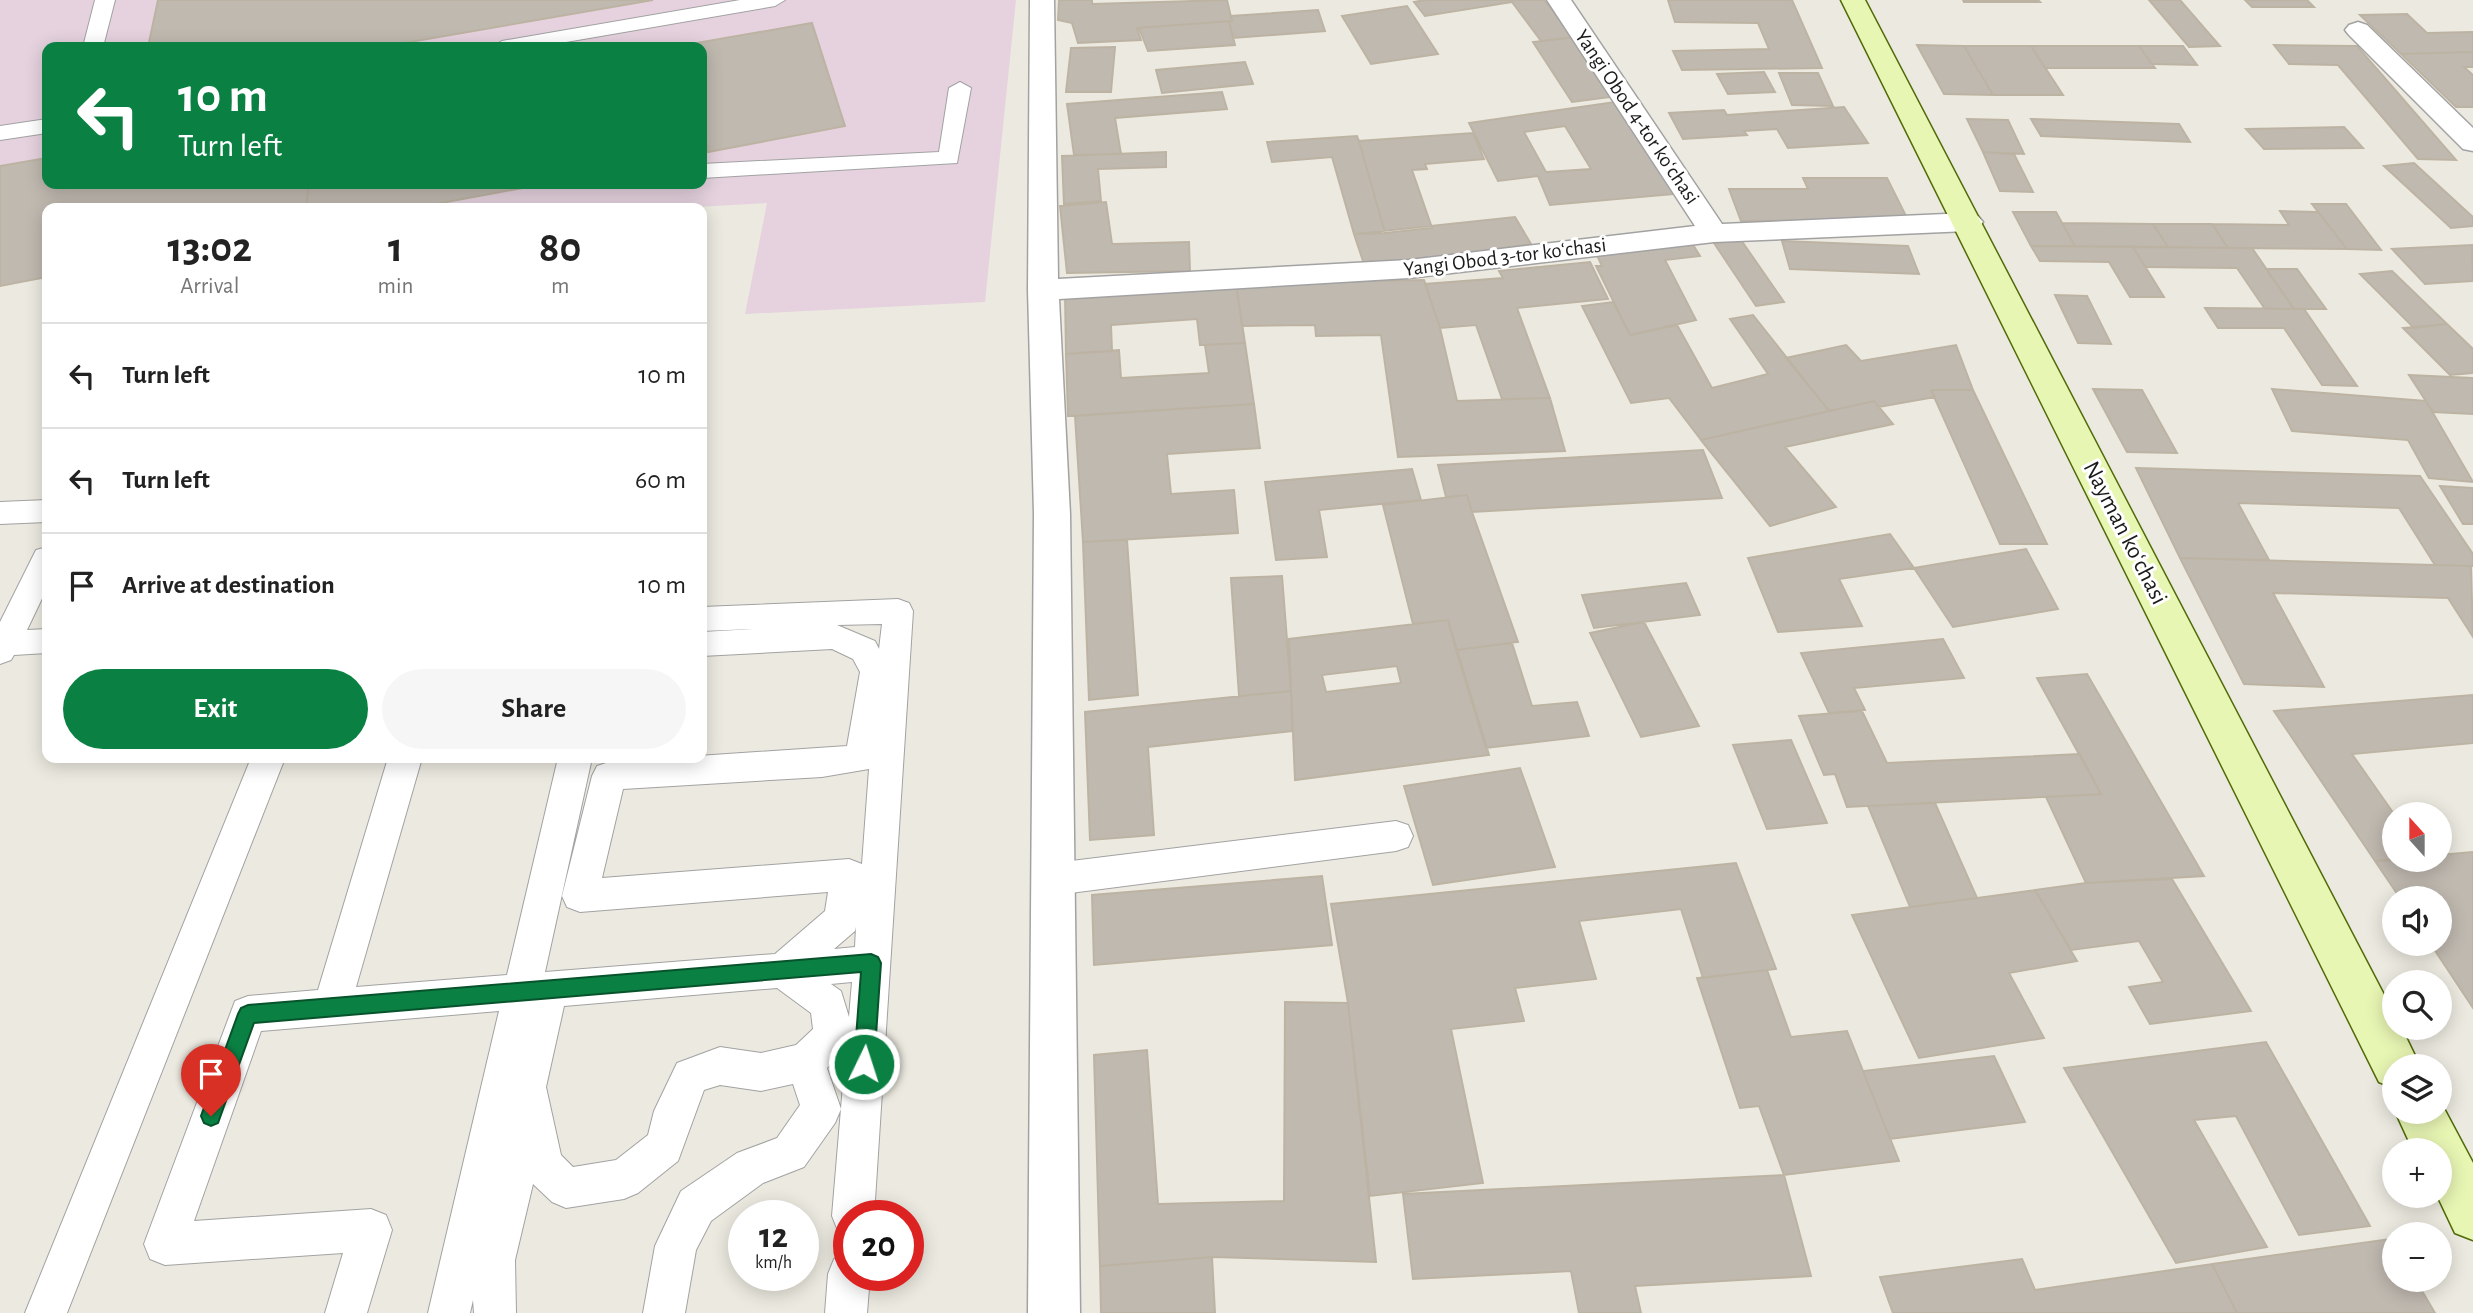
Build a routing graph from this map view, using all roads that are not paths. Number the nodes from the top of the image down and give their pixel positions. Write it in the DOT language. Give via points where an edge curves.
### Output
graph roads {
  1 [pos="105,0"];
  2 [pos="775,0"];
  3 [pos="1042,0"];
  4 [pos="1559,0"];
  5 [pos="1853,0"];
  6 [pos="631,25"];
  7 [pos="2358,30"];
  8 [pos="94,42"];
  9 [pos="531,42"];
  10 [pos="634,42"];
  11 [pos="960,88"];
  12 [pos="42,127"];
  13 [pos="0,134"];
  14 [pos="2473,144"];
  15 [pos="707,171"];
  16 [pos="1968,222"];
  17 [pos="1714,233"];
  18 [pos="1043,290"];
  19 [pos="42,511"];
  20 [pos="0,513"];
  21 [pos="42,568"];
  22 [pos="707,619"];
  23 [pos="42,642"];
  24 [pos="707,644"];
  25 [pos="2,647"];
  26 [pos="266,763"];
  27 [pos="404,763"];
  28 [pos="574,763"];
  29 [pos="1396,836"];
  30 [pos="1055,879"];
  31 [pos="871,963"];
  32 [pos="783,970"];
  33 [pos="535,991"];
  34 [pos="332,1007"];
  35 [pos="2390,1054"];
  36 [pos="806,1062"];
  37 [pos="530,1110"];
  38 [pos="2452,1175"];
  39 [pos="854,1200"];
  40 [pos="2473,1215"];
  41 [pos="848,1291"];
  42 [pos="46,1313"];
  43 [pos="346,1313"];
  44 [pos="449,1313"];
  45 [pos="495,1313"];
  46 [pos="664,1313"];
  47 [pos="846,1313"];
  48 [pos="1054,1313"];
  1 -- 8 [label="lane"];
  2 -- 6 [label="lane"];
  3 -- 18 [label="street"];
  4 -- 17 [label="street, Yangi Obod 4-tor koʻchasi"];
  5 -- 16 [label="main road, Nayman koʻchasi"];
  6 -- 9 [label="lane"];
  6 -- 10 [label="lane"];
  7 -- 14 [label="street"];
  11 -- 15 [label="lane" via="949,158"];
  12 -- 13 [label="lane"];
  16 -- 17 [label="street, Yangi Obod 3-tor koʻchasi"];
  16 -- 35 [label="main road, Nayman koʻchasi"];
  17 -- 18 [label="street, Yangi Obod 3-tor koʻchasi" via="1409,269"];
  18 -- 30 [label="street" via="1052,514"];
  19 -- 20 [label="lane"];
  21 -- 25 [label="lane"];
  22 -- 31 [label="lane" via="898,611"];
  23 -- 25 [label="lane"];
  24 -- 32 [label="lane" via="835,637 864,649 876,672 862,758 609,776 580,897 849,875 842,919"];
  26 -- 42 [label="lane"];
  27 -- 34 [label="lane"];
  28 -- 33 [label="lane"];
  29 -- 30 [label="lane"];
  30 -- 48 [label="street"];
  31 -- 32 [label="lane"];
  31 -- 39 [label="lane"];
  32 -- 33 [label="lane"];
  32 -- 36 [label="lane" via="828,1004 833,1036"];
  33 -- 34 [label="lane"];
  33 -- 37 [label="lane" via="527,1087"];
  33 -- 44 [label="lane"];
  34 -- 43 [label="lane" via="248,1014 165,1244 371,1230"];
  36 -- 37 [label="lane" via="761,1072 720,1066 691,1076 664,1147 624,1179 566,1188 543,1166"];
  36 -- 46 [label="lane" via="821,1109 790,1153 751,1167 696,1206 676,1246"];
  37 -- 45 [label="lane" via="494,1260"];
  38 -- 40 [label="main road"];
  41 -- 47 [label="lane"];
}
